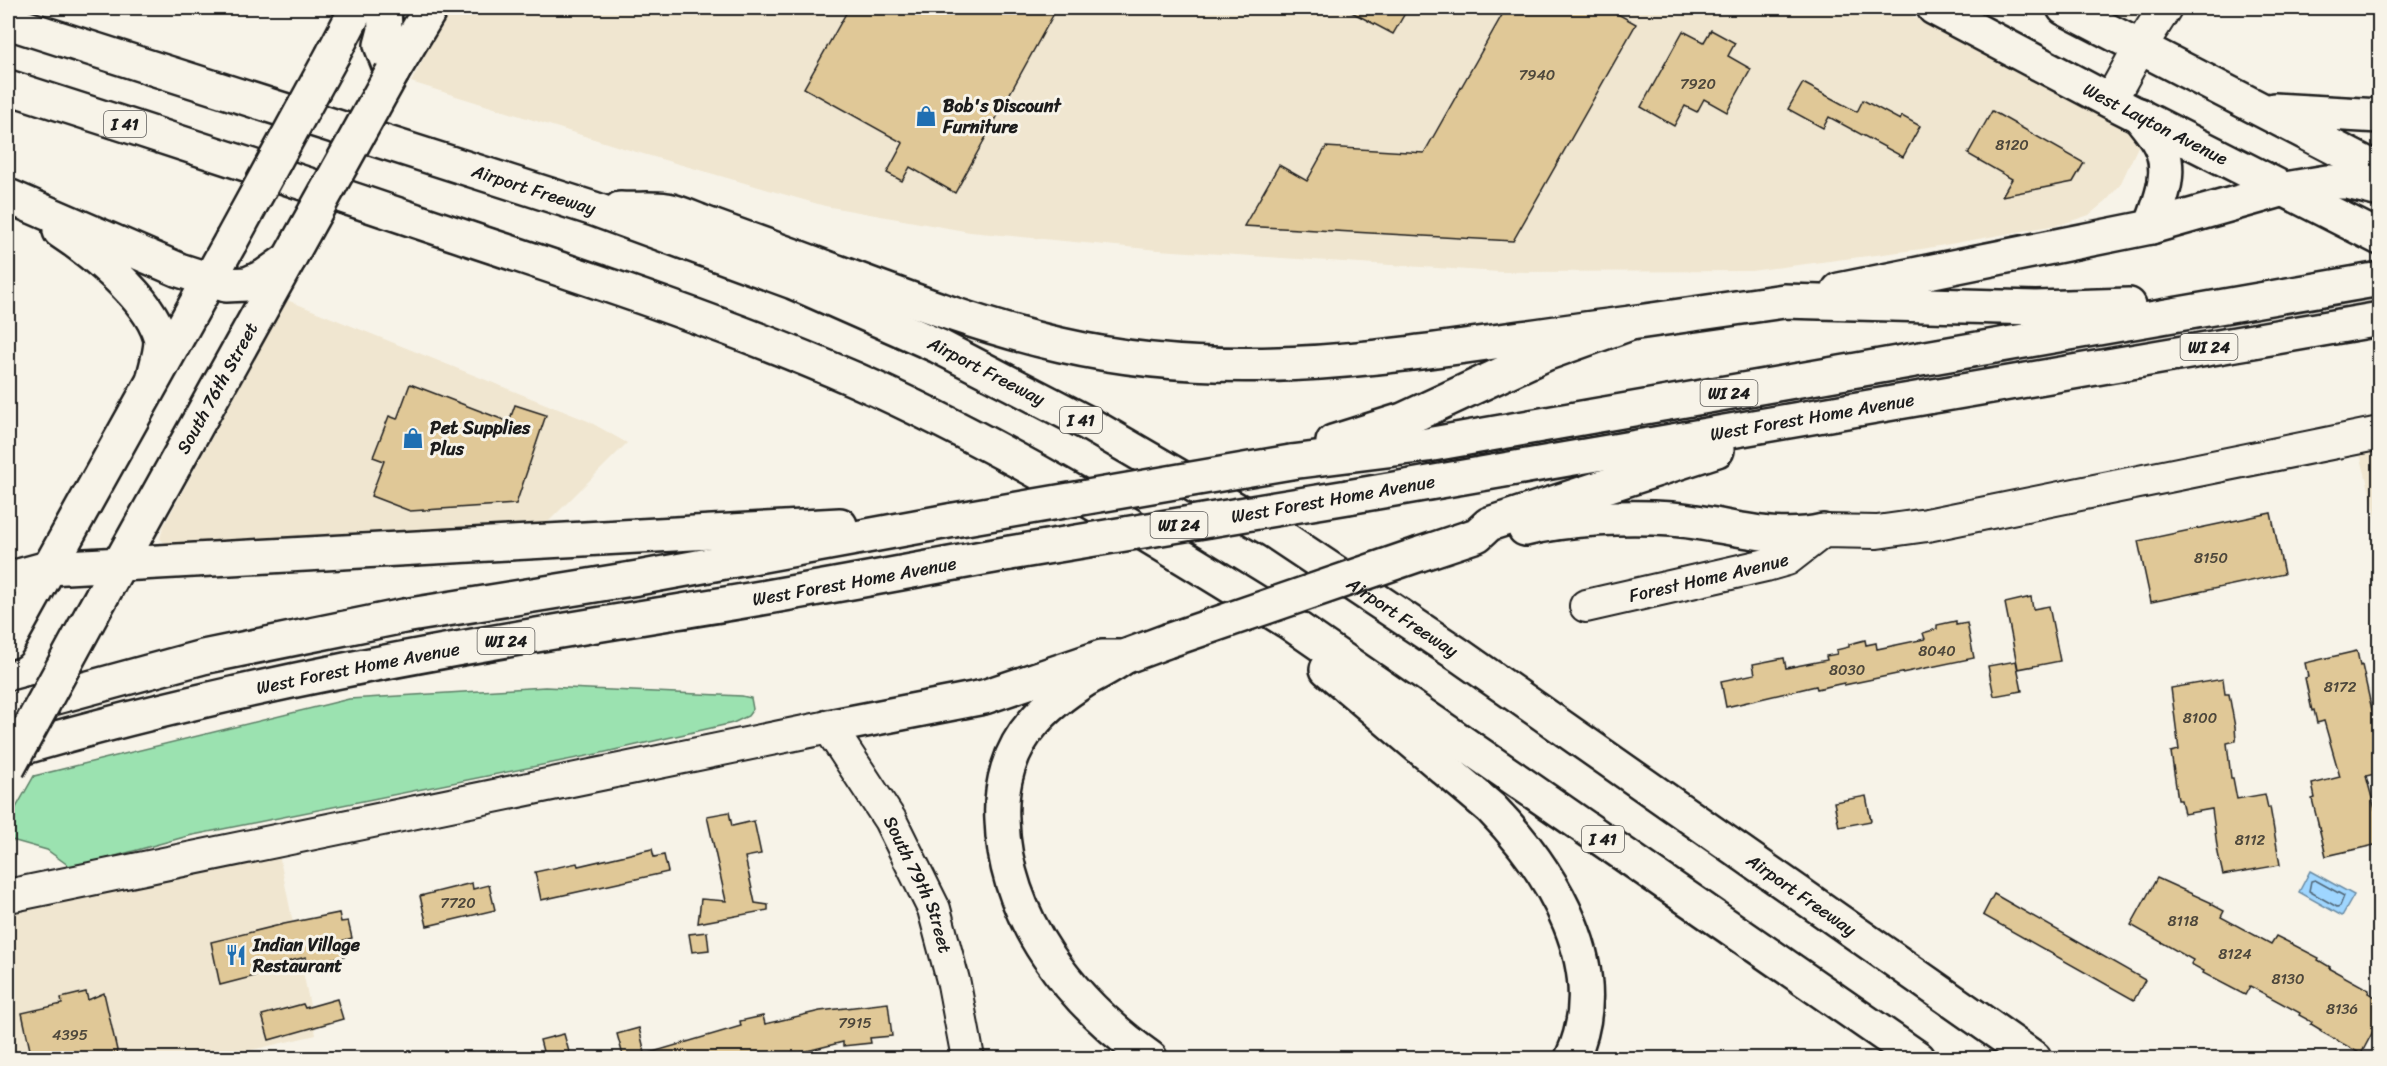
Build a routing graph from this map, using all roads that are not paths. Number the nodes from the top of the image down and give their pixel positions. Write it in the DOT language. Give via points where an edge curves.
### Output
graph roads {
  1 [pos="357,8"];
  2 [pos="384,8"];
  3 [pos="430,8"];
  4 [pos="1934,8"];
  5 [pos="2064,8"];
  6 [pos="2165,8"];
  7 [pos="8,22"];
  8 [pos="2140,47"];
  9 [pos="392,74"];
  10 [pos="8,87"];
  11 [pos="2124,107"];
  12 [pos="2262,109"];
  13 [pos="2379,116"];
  14 [pos="2379,171"];
  15 [pos="2285,189"];
  16 [pos="2379,190"];
  17 [pos="9,197"];
  18 [pos="594,209"];
  19 [pos="2151,226"];
  20 [pos="2379,238"];
  21 [pos="289,259"];
  22 [pos="2379,279"];
  23 [pos="209,281"];
  24 [pos="1784,301"];
  25 [pos="2166,315"];
  26 [pos="2379,318"];
  27 [pos="1631,323"];
  28 [pos="154,377"];
  29 [pos="1761,427"];
  30 [pos="2379,433"];
  31 [pos="1291,462"];
  32 [pos="922,526"];
  33 [pos="1823,531"];
  34 [pos="1477,535"];
  35 [pos="119,565"];
  36 [pos="48,568"];
  37 [pos="8,579"];
  38 [pos="1586,606"];
  39 [pos="1287,621"];
  40 [pos="9,639"];
  41 [pos="1124,657"];
  42 [pos="8,710"];
  43 [pos="829,727"];
  44 [pos="8,752"];
  45 [pos="8,768"];
  46 [pos="8,896"];
  47 [pos="969,1059"];
  48 [pos="1150,1059"];
  49 [pos="1572,1059"];
  50 [pos="1918,1059"];
  51 [pos="2034,1059"];
  1 -- 23 [label="main road, bridge"];
  2 -- 9 [label="main road" via="381,45"];
  3 -- 9 [label="main road, South 76th Street"];
  4 -- 11 [label="main road, West Layton Avenue"];
  5 -- 8 [label="main road"];
  6 -- 8 [label="street"];
  7 -- 18 [label="main road, Airport Freeway / I 41"];
  8 -- 11 [label="street"];
  8 -- 12 [label="main road"];
  9 -- 21 [label="main road, South 76th Street, bridge"];
  10 -- 39 [label="main road, I 41" via="657,302 853,379 1031,467"];
  11 -- 15 [label="main road, West Layton Avenue"];
  11 -- 19 [label="main road" via="2159,142 2165,157 2162,195"];
  12 -- 13 [label="main road"];
  12 -- 14 [label="main road"];
  15 -- 16 [label="main road" via="2337,182"];
  15 -- 19 [label="main road"];
  15 -- 20 [label="main road, West Layton Avenue"];
  17 -- 23 [label="main road"];
  17 -- 28 [label="main road" via="73,240 143,302 161,338"];
  18 -- 27 [label="main road" via="668,210 1006,331 1096,352 1174,363 1260,366 1336,362"];
  18 -- 51 [label="main road, Airport Freeway / I 41" via="793,282 938,346 1087,423 1273,531 1459,655"];
  19 -- 24 [label="main road"];
  21 -- 23 [label="main road" via="247,284"];
  21 -- 35 [label="main road, South 76th Street"];
  22 -- 25 [label="main road, West Forest Home Avenue / WI 24"];
  23 -- 28 [label="main road"];
  24 -- 25 [label="main road" via="2036,308 2126,304"];
  24 -- 27 [label="main road"];
  25 -- 31 [label="main road, West Forest Home Avenue / WI 24" via="1427,445"];
  26 -- 29 [label="main road, West Forest Home Avenue / WI 24"];
  27 -- 31 [label="main road" via="1545,354 1403,420 1342,439"];
  28 -- 36 [label="main road"];
  29 -- 34 [label="main road" via="1709,454 1489,524"];
  29 -- 44 [label="main road, West Forest Home Avenue / WI 24, bridge" via="424,656 233,693"];
  30 -- 33 [label="street" via="1928,525 1877,532"];
  31 -- 32 [label="main road, West Forest Home Avenue / WI 24, bridge"];
  32 -- 35 [label="main road" via="835,525"];
  32 -- 42 [label="main road, West Forest Home Avenue / WI 24" via="404,616 202,657"];
  33 -- 34 [label="main road" via="1781,536 1672,519 1595,519 1496,537"];
  33 -- 38 [label="street, Forest Home Avenue" via="1787,559"];
  34 -- 41 [label="main road, bridge"];
  35 -- 36 [label="main road"];
  35 -- 45 [label="main road, South 76th Street, bridge"];
  36 -- 37 [label="main road"];
  36 -- 40 [label="main road"];
  39 -- 49 [label="main road" via="1331,674 1464,783 1510,827 1533,857 1568,918 1584,976 1583,1020"];
  39 -- 50 [label="main road, I 41"];
  41 -- 43 [label="main road" via="1102,657 984,697"];
  41 -- 48 [label="main road" via="1065,693 1022,739 1011,759 1003,788 1002,845 1017,897 1044,951 1094,1012"];
  43 -- 46 [label="street"];
  43 -- 47 [label="street, South 79th Street" via="890,820 934,909"];
}
